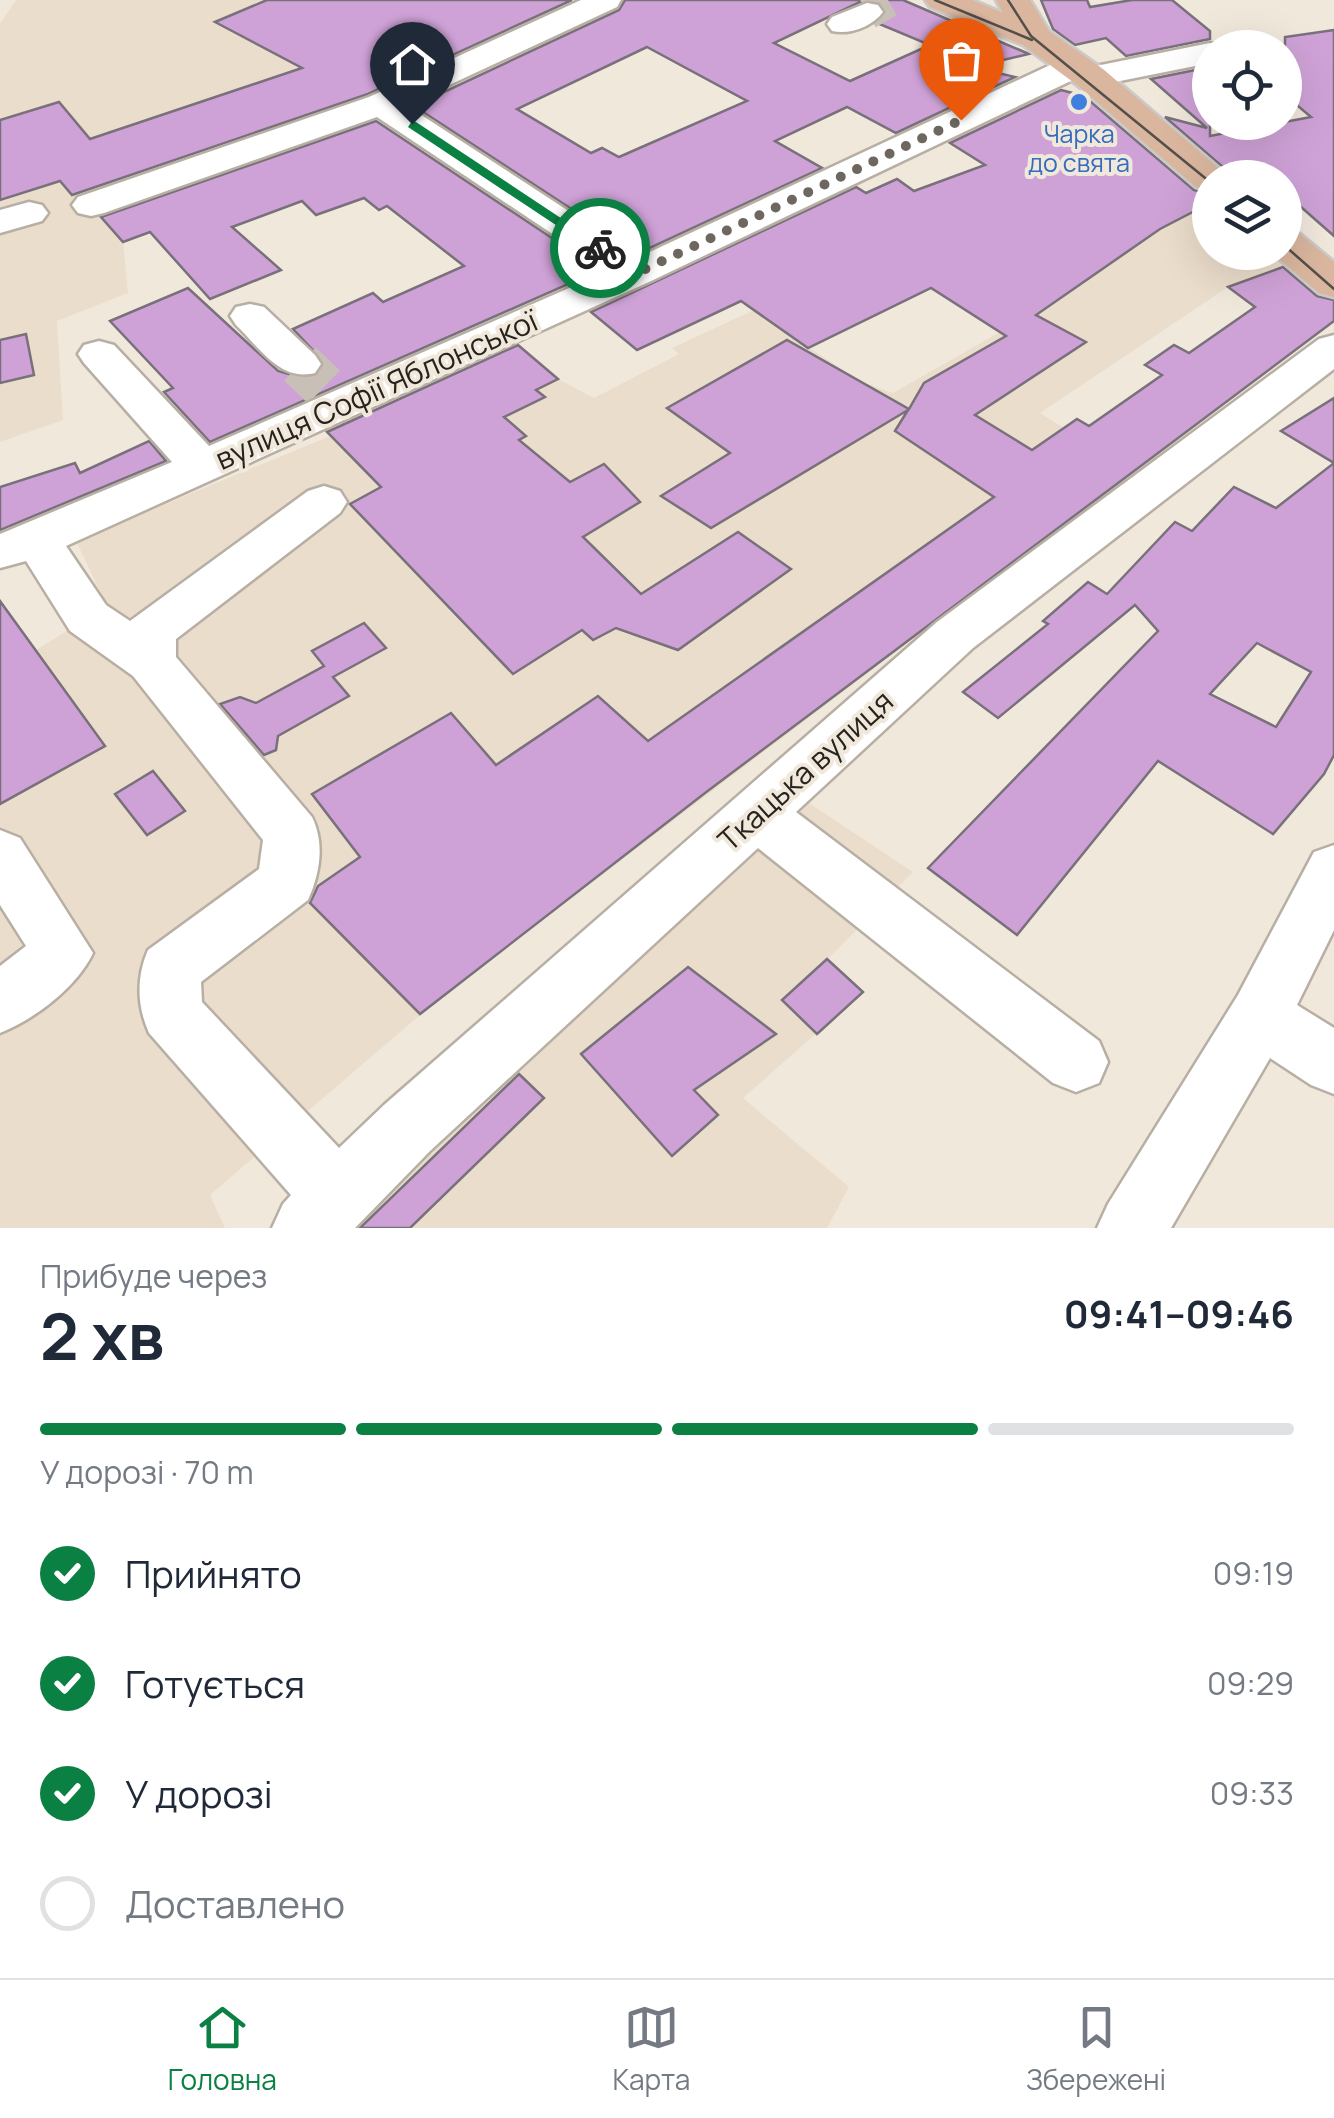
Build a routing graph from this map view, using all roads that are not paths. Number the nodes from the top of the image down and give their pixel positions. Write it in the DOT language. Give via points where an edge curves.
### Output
graph roads {
  1 [pos="606,0"];
  2 [pos="942,0"];
  3 [pos="1013,0"];
  4 [pos="1036,38"];
  5 [pos="1192,55"];
  6 [pos="1082,71"];
  7 [pos="381,104"];
  8 [pos="1192,163"];
  9 [pos="91,206"];
  10 [pos="1302,257"];
  11 [pos="637,273"];
  12 [pos="1334,284"];
  13 [pos="250,316"];
  14 [pos="1334,348"];
  15 [pos="99,354"];
  16 [pos="322,385"];
  17 [pos="202,466"];
  18 [pos="324,502"];
  19 [pos="18,546"];
  20 [pos="151,662"];
  21 [pos="756,814"];
  22 [pos="0,856"];
  23 [pos="1334,870"];
  24 [pos="0,1004"];
  25 [pos="1260,1016"];
  26 [pos="1076,1062"];
  27 [pos="1334,1064"];
  28 [pos="322,1213"];
  29 [pos="1132,1228"];
  1 -- 7 [label="street"];
  2 -- 4 [label="main road"];
  3 -- 4 [label="main road"];
  4 -- 6 [label="main road"];
  5 -- 6 [label="street, вулиця Софії Яблонської"];
  6 -- 8 [label="main road"];
  6 -- 11 [label="street, вулиця Софії Яблонської"];
  7 -- 9 [label="street"];
  7 -- 11 [label="street"];
  10 -- 12 [label="main road"];
  11 -- 16 [label="street, вулиця Софії Яблонської"];
  13 -- 16 [label="street"];
  14 -- 21 [label="street, Ткацька вулиця" via="955,634"];
  15 -- 17 [label="street"];
  16 -- 17 [label="street, вулиця Софії Яблонської"];
  17 -- 19 [label="street, вулиця Софії Яблонської"];
  18 -- 20 [label="street" via="150,631"];
  19 -- 20 [label="street" via="88,618"];
  20 -- 28 [label="street" via="292,834 287,882 170,970 170,1013"];
  21 -- 26 [label="street"];
  21 -- 28 [label="street, Ткацька вулиця" via="407,1128"];
  22 -- 24 [label="street" via="63,953"];
  23 -- 25 [label="street"];
  25 -- 27 [label="street"];
  25 -- 29 [label="street"];
}
